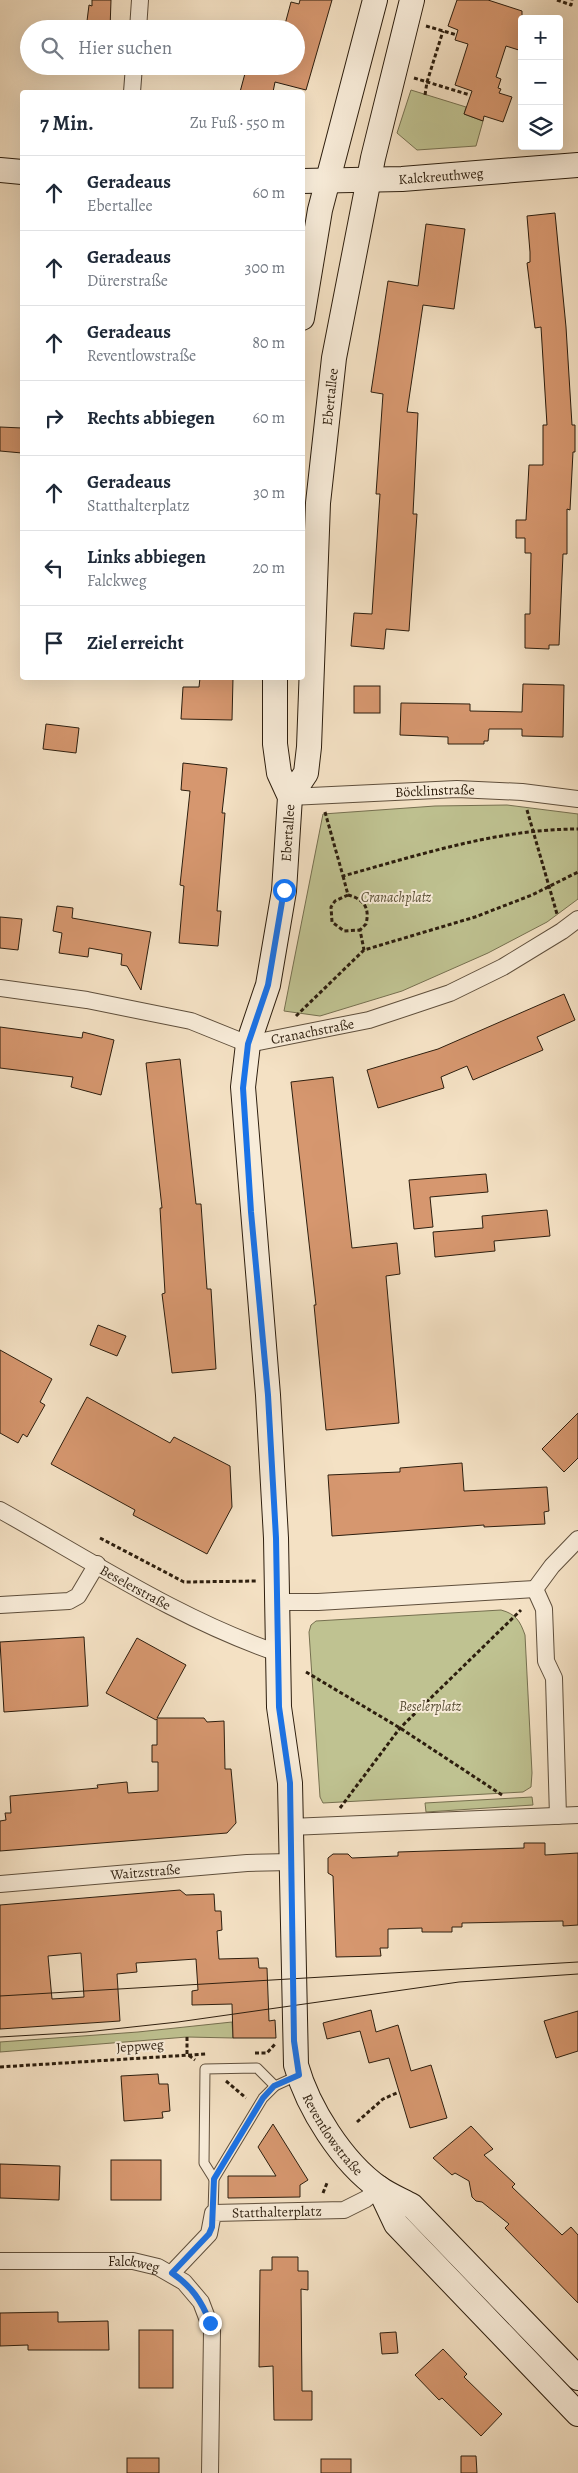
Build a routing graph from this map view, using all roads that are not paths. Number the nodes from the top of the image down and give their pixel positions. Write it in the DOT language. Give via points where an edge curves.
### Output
graph roads {
  1 [pos="140,0"];
  2 [pos="375,0"];
  3 [pos="410,10"];
  4 [pos="139,20"];
  5 [pos="133,75"];
  6 [pos="132,90"];
  7 [pos="578,165"];
  8 [pos="0,170"];
  9 [pos="20,172"];
  10 [pos="369,179"];
  11 [pos="328,180"];
  12 [pos="305,181"];
  13 [pos="305,300"];
  14 [pos="275,680"];
  15 [pos="290,796"];
  16 [pos="578,799"];
  17 [pos="578,919"];
  18 [pos="0,988"];
  19 [pos="248,1044"];
  20 [pos="0,1510"];
  21 [pos="578,1539"];
  22 [pos="97,1564"];
  23 [pos="535,1589"];
  24 [pos="278,1602"];
  25 [pos="0,1604"];
  26 [pos="278,1653"];
  27 [pos="578,1815"];
  28 [pos="558,1816"];
  29 [pos="290,1827"];
  30 [pos="291,1862"];
  31 [pos="0,1884"];
  32 [pos="299,2075"];
  33 [pos="274,2086"];
  34 [pos="214,2179"];
  35 [pos="379,2188"];
  36 [pos="213,2213"];
  37 [pos="0,2261"];
  38 [pos="172,2273"];
  39 [pos="577,2375"];
  40 [pos="578,2414"];
  41 [pos="210,2473"];
  1 -- 4 [label="street"];
  2 -- 11 [label="main road"];
  3 -- 10 [label="main road, Ebertallee"];
  5 -- 6 [label="street"];
  7 -- 10 [label="main road, Kalckreuthweg"];
  8 -- 9 [label="main road"];
  10 -- 11 [label="main road, Kalckreuthweg"];
  10 -- 15 [label="main road, Ebertallee" via="334,358 318,504 306,773"];
  11 -- 12 [label="main road, Kalckreuthweg"];
  11 -- 13 [label="main road"];
  14 -- 15 [label="main road, Ebertallee" via="274,744 279,773"];
  15 -- 16 [label="street, Böcklinstraße" via="418,790 522,792"];
  15 -- 19 [label="main road, Ebertallee" via="284,890 268,985"];
  17 -- 19 [label="street, Cranachstraße" via="503,967 450,993 369,1020"];
  18 -- 19 [label="street" via="87,1000 191,1021"];
  19 -- 24 [label="main road, Ebertallee" via="243,1088 268,1395"];
  20 -- 22 [label="street, Beselerstraße"];
  21 -- 23 [label="street"];
  22 -- 25 [label="street" via="78,1596 69,1601"];
  22 -- 26 [label="street, Beselerstraße" via="166,1604"];
  23 -- 24 [label="street"];
  23 -- 28 [label="street" via="544,1609 546,1661 554,1678"];
  24 -- 26 [label="main road, Reventlowstraße"];
  26 -- 29 [label="main road, Reventlowstraße" via="279,1707 290,1783"];
  27 -- 28 [label="street"];
  28 -- 29 [label="street"];
  29 -- 30 [label="main road, Reventlowstraße"];
  30 -- 31 [label="street, Waitzstraße"];
  30 -- 32 [label="main road, Reventlowstraße" via="294,2041"];
  32 -- 33 [label="lane"];
  32 -- 35 [label="main road, Reventlowstraße" via="332,2138"];
  33 -- 34 [label="lane" via="263,2098"];
  33 -- 34 [label="lane" via="257,2068 205,2069 204,2163"];
  34 -- 36 [label="lane"];
  35 -- 36 [label="street, Statthalterplatz" via="354,2206 338,2210"];
  35 -- 39 [label="main road, Reventlowstraße" via="412,2206"];
  35 -- 40 [label="main road, Reventlowstraße" via="396,2224"];
  36 -- 38 [label="street, Statthalterplatz" via="209,2234"];
  37 -- 38 [label="street, Falckweg" via="133,2261"];
  38 -- 41 [label="street, Falckweg" via="201,2302 212,2331"];
}
